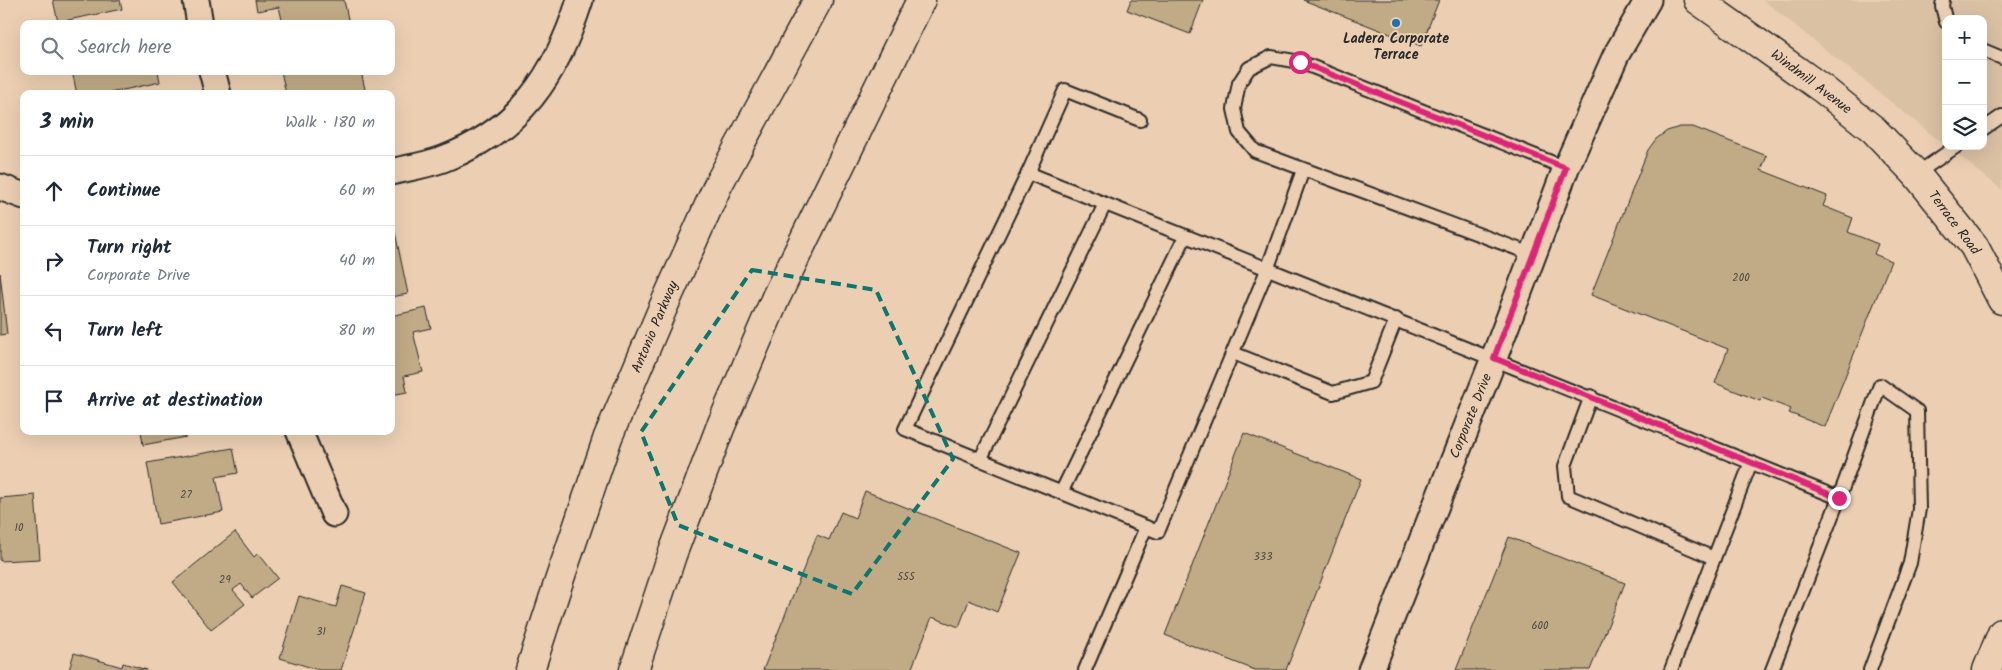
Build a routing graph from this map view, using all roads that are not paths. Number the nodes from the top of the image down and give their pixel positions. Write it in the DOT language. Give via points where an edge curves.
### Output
graph roads {
  1 [pos="196,0"];
  2 [pos="580,0"];
  3 [pos="818,0"];
  4 [pos="921,0"];
  5 [pos="1648,0"];
  6 [pos="1698,0"];
  7 [pos="1943,0"];
  8 [pos="1944,15"];
  9 [pos="199,20"];
  10 [pos="1987,52"];
  11 [pos="2002,58"];
  12 [pos="213,75"];
  13 [pos="217,90"];
  14 [pos="2002,116"];
  15 [pos="1140,120"];
  16 [pos="1987,126"];
  17 [pos="1951,150"];
  18 [pos="1566,168"];
  19 [pos="1303,170"];
  20 [pos="395,171"];
  21 [pos="1028,173"];
  22 [pos="1916,174"];
  23 [pos="0,187"];
  24 [pos="20,194"];
  25 [pos="1105,204"];
  26 [pos="1185,237"];
  27 [pos="1534,255"];
  28 [pos="1268,270"];
  29 [pos="2002,300"];
  30 [pos="1396,319"];
  31 [pos="1233,354"];
  32 [pos="1494,358"];
  33 [pos="1591,396"];
  34 [pos="301,435"];
  35 [pos="980,460"];
  36 [pos="1751,462"];
  37 [pos="1061,493"];
  38 [pos="1839,498"];
  39 [pos="334,514"];
  40 [pos="1146,527"];
  41 [pos="1714,558"];
  42 [pos="2002,633"];
  43 [pos="530,670"];
  44 [pos="634,670"];
  45 [pos="1085,670"];
  46 [pos="1371,670"];
  47 [pos="1670,670"];
  48 [pos="1772,670"];
  49 [pos="1870,670"];
  50 [pos="1988,670"];
  1 -- 9 [label="street"];
  2 -- 20 [label="street" via="564,46 550,72 504,126 443,159"];
  3 -- 43 [label="main road, Antonio Parkway" via="718,185 662,310 608,437"];
  4 -- 44 [label="main road" via="781,288 742,376 679,537"];
  5 -- 18 [label="street, Corporate Drive" via="1616,55"];
  6 -- 22 [label="main road, Windmill Avenue" via="1874,130"];
  7 -- 8 [label="lane"];
  10 -- 11 [label="lane"];
  12 -- 13 [label="street"];
  14 -- 16 [label="lane"];
  15 -- 21 [label="lane" via="1065,90"];
  17 -- 22 [label="lane"];
  18 -- 19 [label="lane" via="1300,62 1270,57 1249,68 1239,83 1234,109 1239,132 1255,151"];
  18 -- 27 [label="street, Corporate Drive"];
  19 -- 27 [label="lane"];
  19 -- 28 [label="lane"];
  21 -- 25 [label="lane"];
  21 -- 35 [label="lane" via="906,429"];
  22 -- 29 [label="main road, Terrace Road" via="1974,246"];
  23 -- 24 [label="street"];
  25 -- 26 [label="lane"];
  25 -- 35 [label="lane"];
  26 -- 28 [label="lane"];
  26 -- 37 [label="lane"];
  27 -- 32 [label="street, Corporate Drive"];
  28 -- 30 [label="lane"];
  28 -- 31 [label="lane"];
  30 -- 31 [label="lane" via="1371,382 1333,393"];
  30 -- 32 [label="lane"];
  31 -- 40 [label="lane" via="1158,532"];
  32 -- 33 [label="lane"];
  32 -- 46 [label="street, Corporate Drive"];
  33 -- 36 [label="lane"];
  33 -- 41 [label="lane" via="1565,466 1568,496"];
  34 -- 39 [label="street"];
  35 -- 37 [label="lane"];
  36 -- 38 [label="lane"];
  36 -- 41 [label="lane"];
  37 -- 40 [label="lane"];
  38 -- 48 [label="lane"];
  38 -- 49 [label="lane" via="1880,385 1917,411 1919,509 1910,563"];
  40 -- 45 [label="lane"];
  41 -- 47 [label="lane"];
  42 -- 50 [label="main road"];
}
